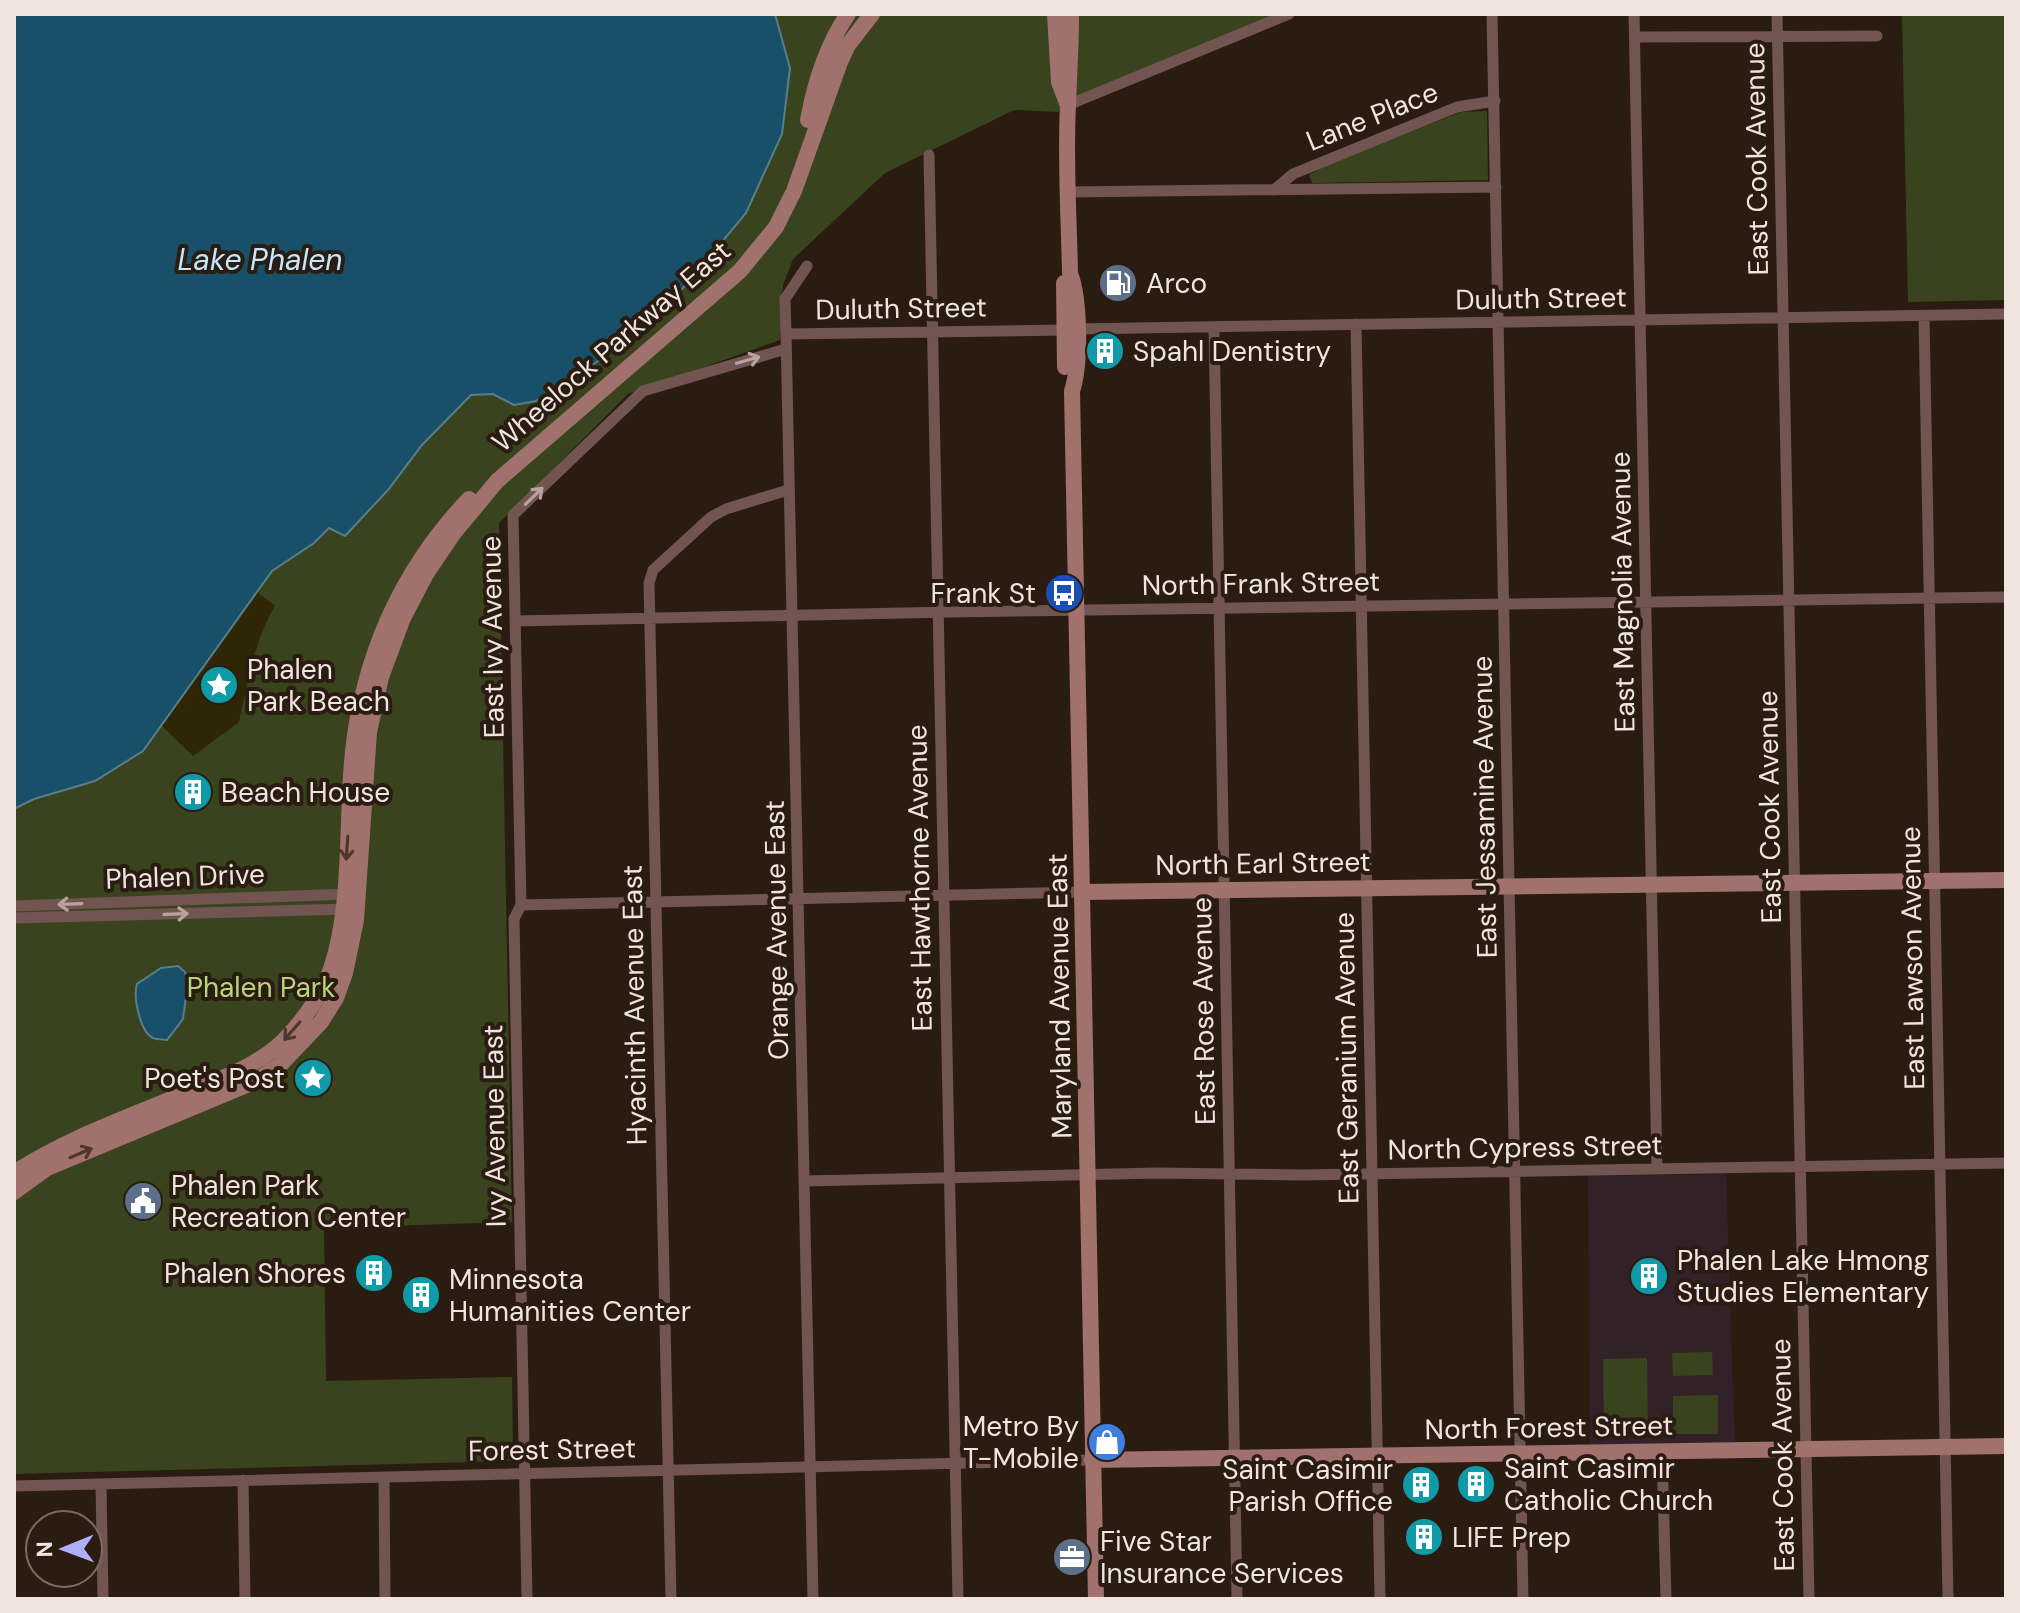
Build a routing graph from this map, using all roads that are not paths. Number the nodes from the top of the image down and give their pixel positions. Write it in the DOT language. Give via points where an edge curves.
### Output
graph roads {
  1 [pos="872,14"];
  2 [pos="1055,14"];
  3 [pos="1071,14"];
  4 [pos="1289,14"];
  5 [pos="1492,14"];
  6 [pos="1634,14"];
  7 [pos="1777,14"];
  8 [pos="842,19"];
  9 [pos="1777,36"];
  10 [pos="1877,36"];
  11 [pos="1635,37"];
  12 [pos="1495,101"];
  13 [pos="1068,105"];
  14 [pos="929,155"];
  15 [pos="802,165"];
  16 [pos="1496,187"];
  17 [pos="1273,190"];
  18 [pos="1068,192"];
  19 [pos="807,266"];
  20 [pos="2006,314"];
  21 [pos="1924,316"];
  22 [pos="1784,318"];
  23 [pos="1640,320"];
  24 [pos="1499,322"];
  25 [pos="1356,324"];
  26 [pos="1214,327"];
  27 [pos="1070,330"];
  28 [pos="932,331"];
  29 [pos="786,334"];
  30 [pos="786,349"];
  31 [pos="788,490"];
  32 [pos="2006,597"];
  33 [pos="1929,598"];
  34 [pos="1789,600"];
  35 [pos="1646,602"];
  36 [pos="1504,604"];
  37 [pos="1361,606"];
  38 [pos="1219,608"];
  39 [pos="1077,610"];
  40 [pos="937,612"];
  41 [pos="791,615"];
  42 [pos="650,618"];
  43 [pos="516,621"];
  44 [pos="1934,880"];
  45 [pos="2006,880"];
  46 [pos="1794,883"];
  47 [pos="1651,884"];
  48 [pos="1510,886"];
  49 [pos="1366,887"];
  50 [pos="1225,890"];
  51 [pos="1083,892"];
  52 [pos="945,895"];
  53 [pos="800,898"];
  54 [pos="521,900"];
  55 [pos="350,902"];
  56 [pos="655,902"];
  57 [pos="14,906"];
  58 [pos="14,918"];
  59 [pos="2006,1163"];
  60 [pos="1939,1165"];
  61 [pos="1801,1167"];
  62 [pos="1657,1169"];
  63 [pos="1515,1172"];
  64 [pos="14,1173"];
  65 [pos="1230,1174"];
  66 [pos="1372,1174"];
  67 [pos="1088,1175"];
  68 [pos="950,1178"];
  69 [pos="805,1181"];
  70 [pos="14,1192"];
  71 [pos="2006,1446"];
  72 [pos="1945,1447"];
  73 [pos="1807,1449"];
  74 [pos="1662,1452"];
  75 [pos="1520,1454"];
  76 [pos="1377,1456"];
  77 [pos="1233,1458"];
  78 [pos="1092,1460"];
  79 [pos="955,1463"];
  80 [pos="810,1467"];
  81 [pos="668,1470"];
  82 [pos="525,1474"];
  83 [pos="384,1477"];
  84 [pos="243,1480"];
  85 [pos="101,1484"];
  86 [pos="14,1486"];
  87 [pos="103,1599"];
  88 [pos="245,1599"];
  89 [pos="385,1599"];
  90 [pos="527,1599"];
  91 [pos="671,1599"];
  92 [pos="813,1599"];
  93 [pos="958,1599"];
  94 [pos="1096,1599"];
  95 [pos="1237,1599"];
  96 [pos="1380,1599"];
  97 [pos="1523,1599"];
  98 [pos="1666,1599"];
  99 [pos="1809,1599"];
  100 [pos="1948,1599"];
  1 -- 15 [label="street, Wheelock Parkway East" via="840,62"];
  2 -- 13 [label="street, Maryland Avenue East" via="1059,82"];
  3 -- 13 [label="street, Maryland Avenue East"];
  4 -- 13 [label="street"];
  5 -- 12 [label="street, East Jessamine Avenue"];
  6 -- 11 [label="street, East Magnolia Avenue"];
  7 -- 9 [label="street, East Cook Avenue"];
  8 -- 15 [label="street, Wheelock Parkway East" via="818,76"];
  9 -- 10 [label="street"];
  9 -- 11 [label="street"];
  9 -- 22 [label="street, East Cook Avenue"];
  11 -- 23 [label="street, East Magnolia Avenue"];
  12 -- 16 [label="street, East Jessamine Avenue"];
  12 -- 17 [label="street, Lane Place" via="1457,107 1293,174"];
  13 -- 18 [label="street, Maryland Avenue East"];
  14 -- 28 [label="street, East Hawthorne Avenue"];
  15 -- 55 [label="street, Wheelock Parkway East" via="776,227 740,271 497,481 478,490 446,523 403,586 379,637 356,725"];
  16 -- 17 [label="street, Lane Place"];
  16 -- 24 [label="street, East Jessamine Avenue"];
  17 -- 18 [label="street, Lane Place"];
  18 -- 27 [label="street, Maryland Avenue East" via="1074,284"];
  19 -- 29 [label="street, Orange Avenue East" via="785,299"];
  20 -- 21 [label="street, Duluth Street"];
  21 -- 22 [label="street, Duluth Street"];
  21 -- 33 [label="street, East Lawson Avenue"];
  22 -- 23 [label="street, Duluth Street"];
  22 -- 34 [label="street, East Cook Avenue"];
  23 -- 24 [label="street, Duluth Street"];
  23 -- 35 [label="street, East Magnolia Avenue"];
  24 -- 25 [label="street, Duluth Street"];
  24 -- 36 [label="street, East Jessamine Avenue"];
  25 -- 26 [label="street, Duluth Street"];
  25 -- 37 [label="street, East Geranium Avenue"];
  26 -- 27 [label="street, Duluth Street"];
  26 -- 38 [label="street, East Rose Avenue"];
  27 -- 28 [label="street, Duluth Street"];
  27 -- 39 [label="street, Maryland Avenue East" via="1076,378 1072,391"];
  28 -- 29 [label="street, Duluth Street"];
  28 -- 40 [label="street, East Hawthorne Avenue"];
  29 -- 30 [label="street, Orange Avenue East"];
  30 -- 31 [label="street, Orange Avenue East"];
  43 -- 30 [label="street, East Ivy Avenue, one-way" via="513,515 643,391"];
  31 -- 41 [label="street, Orange Avenue East"];
  31 -- 42 [label="street, Hyacinth Avenue East" via="717,514 653,570"];
  32 -- 33 [label="street, North Frank Street"];
  33 -- 34 [label="street, North Frank Street"];
  33 -- 44 [label="street, East Lawson Avenue"];
  34 -- 35 [label="street, North Frank Street"];
  34 -- 46 [label="street, East Cook Avenue"];
  35 -- 36 [label="street, North Frank Street"];
  35 -- 47 [label="street, East Magnolia Avenue"];
  36 -- 37 [label="street, North Frank Street"];
  36 -- 48 [label="street, East Jessamine Avenue"];
  37 -- 38 [label="street, North Frank Street"];
  37 -- 49 [label="street, East Geranium Avenue"];
  38 -- 39 [label="street, North Frank Street"];
  38 -- 50 [label="street, East Rose Avenue"];
  39 -- 40 [label="street, North Frank Street"];
  39 -- 51 [label="street, Maryland Avenue East"];
  40 -- 41 [label="street, North Frank Street"];
  40 -- 52 [label="street, East Hawthorne Avenue"];
  41 -- 42 [label="street, North Frank Street"];
  41 -- 53 [label="street, Orange Avenue East"];
  42 -- 43 [label="street, North Frank Street"];
  42 -- 56 [label="street, Hyacinth Avenue East"];
  43 -- 54 [label="street, East Ivy Avenue"];
  44 -- 45 [label="street, North Earl Street"];
  44 -- 46 [label="street, North Earl Street"];
  44 -- 60 [label="street, East Lawson Avenue"];
  46 -- 47 [label="street, North Earl Street"];
  46 -- 61 [label="street, East Cook Avenue"];
  47 -- 48 [label="street, North Earl Street"];
  47 -- 62 [label="street, East Magnolia Avenue"];
  48 -- 49 [label="street, North Earl Street"];
  48 -- 63 [label="street, East Jessamine Avenue"];
  49 -- 50 [label="street, North Earl Street"];
  49 -- 66 [label="street, East Geranium Avenue"];
  50 -- 51 [label="street, North Earl Street"];
  50 -- 65 [label="street, East Rose Avenue"];
  51 -- 52 [label="street, North Earl Street"];
  51 -- 67 [label="street, Maryland Avenue East"];
  52 -- 53 [label="street, North Earl Street"];
  52 -- 68 [label="street, East Hawthorne Avenue"];
  53 -- 56 [label="street, North Earl Street"];
  53 -- 69 [label="street, Orange Avenue East"];
  54 -- 56 [label="street, North Earl Street"];
  54 -- 82 [label="street, Ivy Avenue East" via="514,919"];
  55 -- 57 [label="street, Phalen Drive, one-way"];
  58 -- 55 [label="street, Phalen Drive, one-way"];
  55 -- 64 [label="street, Wheelock Parkway East, one-way" via="330,973 287,1037 250,1066 65,1144"];
  70 -- 55 [label="street, Wheelock Parkway East, one-way" via="47,1168 256,1081 281,1064 336,998 345,973"];
  56 -- 81 [label="street, Hyacinth Avenue East"];
  59 -- 60 [label="street, North Cypress Street"];
  60 -- 61 [label="street, North Cypress Street"];
  60 -- 72 [label="street, East Lawson Avenue"];
  61 -- 62 [label="street, North Cypress Street"];
  61 -- 73 [label="street, East Cook Avenue"];
  62 -- 63 [label="street, North Cypress Street"];
  63 -- 66 [label="street, North Cypress Street"];
  63 -- 75 [label="street, East Jessamine Avenue"];
  65 -- 66 [label="street, North Cypress Street"];
  65 -- 67 [label="street, North Cypress Street"];
  65 -- 77 [label="street, East Rose Avenue"];
  66 -- 76 [label="street, East Geranium Avenue"];
  67 -- 68 [label="street, North Cypress Street"];
  67 -- 78 [label="street, Maryland Avenue East"];
  68 -- 69 [label="street, North Cypress Street"];
  68 -- 79 [label="street, East Hawthorne Avenue"];
  69 -- 80 [label="street, Orange Avenue East"];
  71 -- 72 [label="street, North Forest Street"];
  72 -- 73 [label="street, North Forest Street"];
  72 -- 100 [label="street, East Lawson Avenue"];
  73 -- 74 [label="street, North Forest Street"];
  73 -- 99 [label="street, East Cook Avenue"];
  74 -- 75 [label="street, North Forest Street"];
  74 -- 98 [label="street"];
  75 -- 76 [label="street, North Forest Street"];
  75 -- 97 [label="street, East Jessamine Avenue"];
  76 -- 77 [label="street, North Forest Street"];
  76 -- 96 [label="street, East Geranium Avenue"];
  77 -- 78 [label="street, North Forest Street"];
  77 -- 95 [label="street, East Rose Avenue"];
  78 -- 79 [label="street, Forest Street"];
  78 -- 94 [label="street, Maryland Avenue East"];
  79 -- 80 [label="street, Forest Street"];
  79 -- 93 [label="street, East Hawthorne Avenue"];
  80 -- 81 [label="street, Forest Street"];
  80 -- 92 [label="street, Orange Avenue East"];
  81 -- 82 [label="street, Forest Street"];
  81 -- 91 [label="street, Hyacinth Avenue East"];
  82 -- 83 [label="street, Forest Street"];
  82 -- 90 [label="street, Ivy Avenue East"];
  83 -- 84 [label="street, Forest Street"];
  83 -- 89 [label="street"];
  84 -- 85 [label="street, Forest Street"];
  84 -- 88 [label="street"];
  85 -- 86 [label="street, Forest Street"];
  85 -- 87 [label="street"];
}
